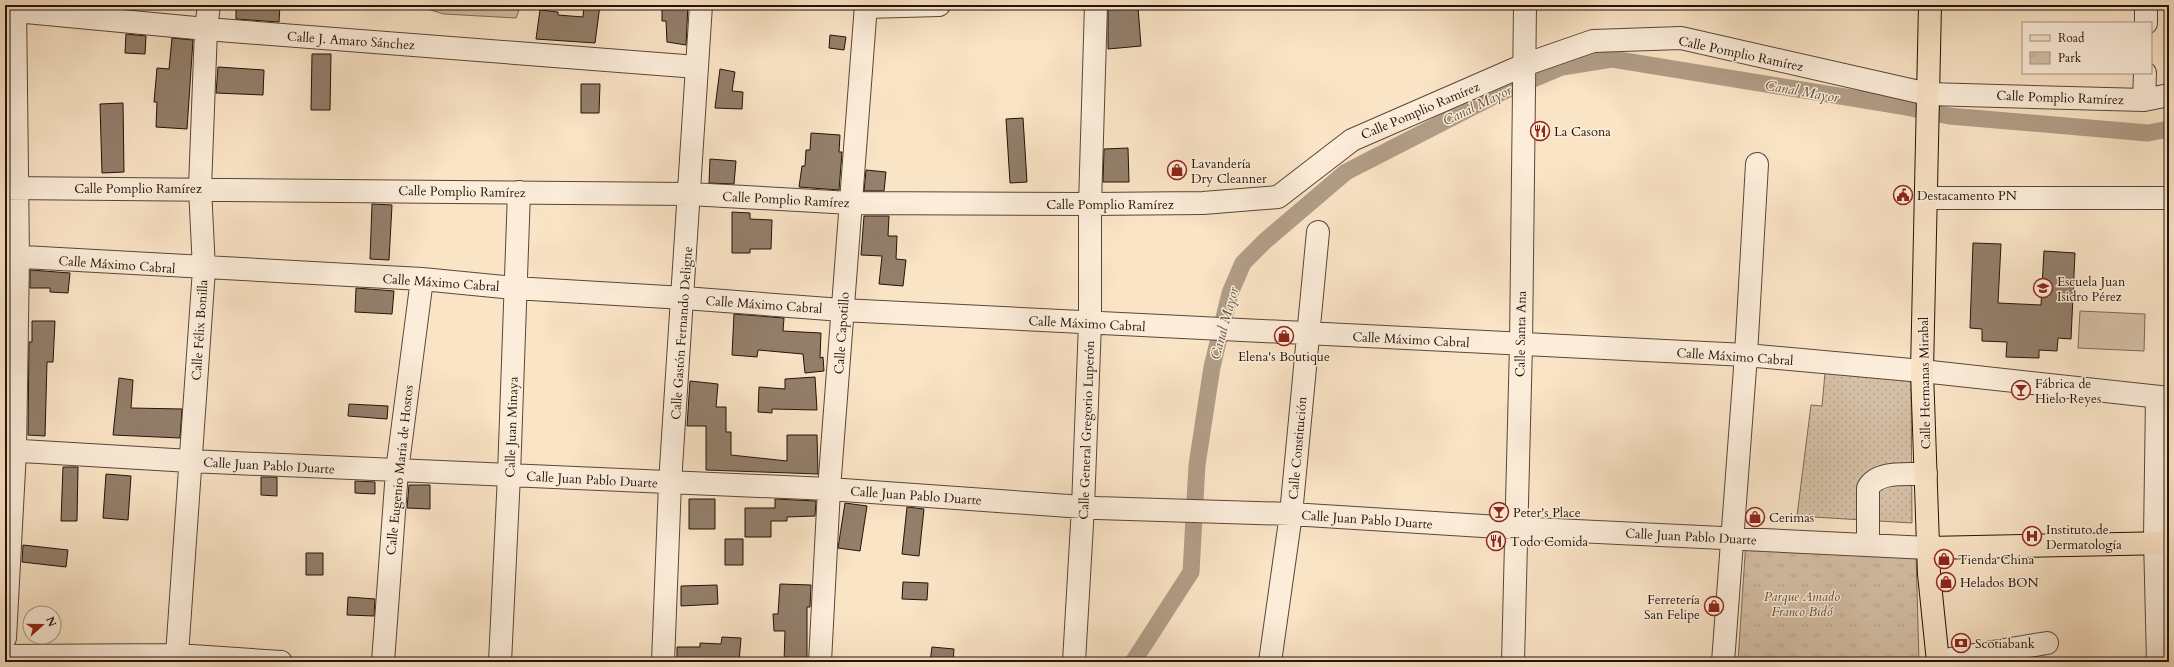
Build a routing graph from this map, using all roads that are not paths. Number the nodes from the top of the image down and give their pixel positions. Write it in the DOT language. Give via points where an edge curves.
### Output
graph roads {
  1 [pos="209,5"];
  2 [pos="701,5"];
  3 [pos="939,5"];
  4 [pos="1096,5"];
  5 [pos="1525,5"];
  6 [pos="1930,5"];
  7 [pos="2146,5"];
  8 [pos="866,6"];
  9 [pos="12,8"];
  10 [pos="2146,22"];
  11 [pos="206,29"];
  12 [pos="697,67"];
  13 [pos="1524,68"];
  14 [pos="2145,74"];
  15 [pos="2169,95"];
  16 [pos="1928,98"];
  17 [pos="2144,100"];
  18 [pos="1757,164"];
  19 [pos="11,188"];
  20 [pos="200,188"];
  21 [pos="519,192"];
  22 [pos="690,194"];
  23 [pos="1926,198"];
  24 [pos="2169,198"];
  25 [pos="851,203"];
  26 [pos="1090,204"];
  27 [pos="1318,232"];
  28 [pos="12,257"];
  29 [pos="204,269"];
  30 [pos="422,279"];
  31 [pos="514,288"];
  32 [pos="684,298"];
  33 [pos="842,310"];
  34 [pos="1090,323"];
  35 [pos="1308,333"];
  36 [pos="1521,344"];
  37 [pos="1746,355"];
  38 [pos="1922,371"];
  39 [pos="2163,398"];
  40 [pos="10,451"];
  41 [pos="190,461"];
  42 [pos="397,471"];
  43 [pos="1926,474"];
  44 [pos="510,475"];
  45 [pos="670,483"];
  46 [pos="829,489"];
  47 [pos="1083,507"];
  48 [pos="1291,514"];
  49 [pos="1515,528"];
  50 [pos="1731,538"];
  51 [pos="2162,543"];
  52 [pos="1868,545"];
  53 [pos="1928,548"];
  54 [pos="5,638"];
  55 [pos="2047,643"];
  56 [pos="177,655"];
  57 [pos="5,656"];
  58 [pos="1938,661"];
  59 [pos="282,662"];
  60 [pos="383,662"];
  61 [pos="500,662"];
  62 [pos="663,662"];
  63 [pos="820,662"];
  64 [pos="1074,662"];
  65 [pos="1270,662"];
  66 [pos="1513,662"];
  67 [pos="1723,662"];
  68 [pos="2158,662"];
  1 -- 11 [label="street, Calle Félix Bonilla"];
  2 -- 12 [label="street, Calle Gastón Fernando Deligne"];
  3 -- 8 [label="street"];
  4 -- 26 [label="street, Calle General Gregorio Luperón"];
  5 -- 13 [label="street, Calle Santa Ana"];
  6 -- 16 [label="main road, Calle Hermanas Mirabal"];
  7 -- 10 [label="street"];
  8 -- 25 [label="street, Calle Capotillo"];
  9 -- 11 [label="street, Calle J. Amaro Sánchez"];
  9 -- 19 [label="street"];
  11 -- 12 [label="street, Calle J. Amaro Sánchez"];
  11 -- 20 [label="street, Calle Félix Bonilla"];
  12 -- 22 [label="street, Calle Gastón Fernando Deligne"];
  13 -- 16 [label="street, Calle Pomplio Ramírez" via="1594,41 1681,38"];
  13 -- 26 [label="street, Calle Pomplio Ramírez" via="1352,140 1278,197 1203,202"];
  13 -- 36 [label="street, Calle Santa Ana"];
  14 -- 17 [label="street"];
  15 -- 17 [label="street, Calle Pomplio Ramírez"];
  16 -- 17 [label="street, Calle Pomplio Ramírez"];
  16 -- 23 [label="main road, Calle Hermanas Mirabal"];
  18 -- 37 [label="street"];
  19 -- 20 [label="street, Calle Pomplio Ramírez"];
  19 -- 28 [label="street"];
  20 -- 21 [label="street, Calle Pomplio Ramírez"];
  20 -- 29 [label="street, Calle Félix Bonilla"];
  21 -- 22 [label="street, Calle Pomplio Ramírez"];
  21 -- 31 [label="street, Calle Juan Minaya"];
  22 -- 25 [label="street, Calle Pomplio Ramírez"];
  22 -- 32 [label="street, Calle Gastón Fernando Deligne"];
  23 -- 24 [label="street"];
  23 -- 38 [label="main road, Calle Hermanas Mirabal"];
  25 -- 26 [label="street, Calle Pomplio Ramírez"];
  25 -- 33 [label="street, Calle Capotillo"];
  26 -- 34 [label="street, Calle General Gregorio Luperón"];
  27 -- 35 [label="street, Calle Constitución"];
  28 -- 29 [label="street, Calle Máximo Cabral"];
  28 -- 40 [label="street"];
  29 -- 30 [label="street, Calle Máximo Cabral"];
  29 -- 41 [label="street, Calle Félix Bonilla"];
  30 -- 31 [label="street, Calle Máximo Cabral"];
  30 -- 42 [label="street, Calle Eugenio María de Hostos"];
  31 -- 32 [label="street, Calle Máximo Cabral"];
  31 -- 44 [label="street, Calle Juan Minaya"];
  32 -- 33 [label="street, Calle Máximo Cabral"];
  32 -- 45 [label="street, Calle Gastón Fernando Deligne"];
  33 -- 34 [label="street, Calle Máximo Cabral"];
  33 -- 46 [label="street, Calle Capotillo"];
  34 -- 35 [label="street, Calle Máximo Cabral"];
  34 -- 47 [label="street, Calle General Gregorio Luperón"];
  35 -- 36 [label="street, Calle Máximo Cabral"];
  35 -- 48 [label="street, Calle Constitución"];
  36 -- 37 [label="street, Calle Máximo Cabral"];
  36 -- 49 [label="street, Calle Santa Ana"];
  37 -- 38 [label="street, Calle Máximo Cabral"];
  37 -- 50 [label="street"];
  38 -- 39 [label="street, Calle Máximo Cabral"];
  38 -- 43 [label="main road, Calle Hermanas Mirabal"];
  39 -- 51 [label="street"];
  40 -- 41 [label="street, Calle Juan Pablo Duarte"];
  40 -- 54 [label="street"];
  41 -- 42 [label="street, Calle Juan Pablo Duarte"];
  41 -- 56 [label="street, Calle Félix Bonilla"];
  42 -- 44 [label="street, Calle Juan Pablo Duarte"];
  42 -- 60 [label="street, Calle Eugenio María de Hostos"];
  43 -- 52 [label="street" via="1880,477 1872,481 1868,488"];
  43 -- 53 [label="main road, Calle Hermanas Mirabal"];
  44 -- 45 [label="street, Calle Juan Pablo Duarte"];
  44 -- 61 [label="street, Calle Juan Minaya"];
  45 -- 46 [label="street, Calle Juan Pablo Duarte"];
  45 -- 62 [label="street, Calle Gastón Fernando Deligne"];
  46 -- 47 [label="street, Calle Juan Pablo Duarte"];
  46 -- 63 [label="street, Calle Capotillo"];
  47 -- 48 [label="street, Calle Juan Pablo Duarte"];
  47 -- 64 [label="street, Calle General Gregorio Luperón"];
  48 -- 49 [label="street, Calle Juan Pablo Duarte"];
  48 -- 65 [label="street, Calle Constitución"];
  49 -- 50 [label="street, Calle Juan Pablo Duarte"];
  49 -- 66 [label="street, Calle Santa Ana"];
  50 -- 52 [label="street, Calle Juan Pablo Duarte"];
  50 -- 67 [label="street"];
  51 -- 53 [label="main road, Calle Juan Pablo Duarte"];
  51 -- 68 [label="street"];
  52 -- 53 [label="street, Calle Juan Pablo Duarte"];
  53 -- 58 [label="main road, Calle Hermanas Mirabal"];
  55 -- 58 [label="street"];
  56 -- 57 [label="street"];
  56 -- 59 [label="street"];
}
